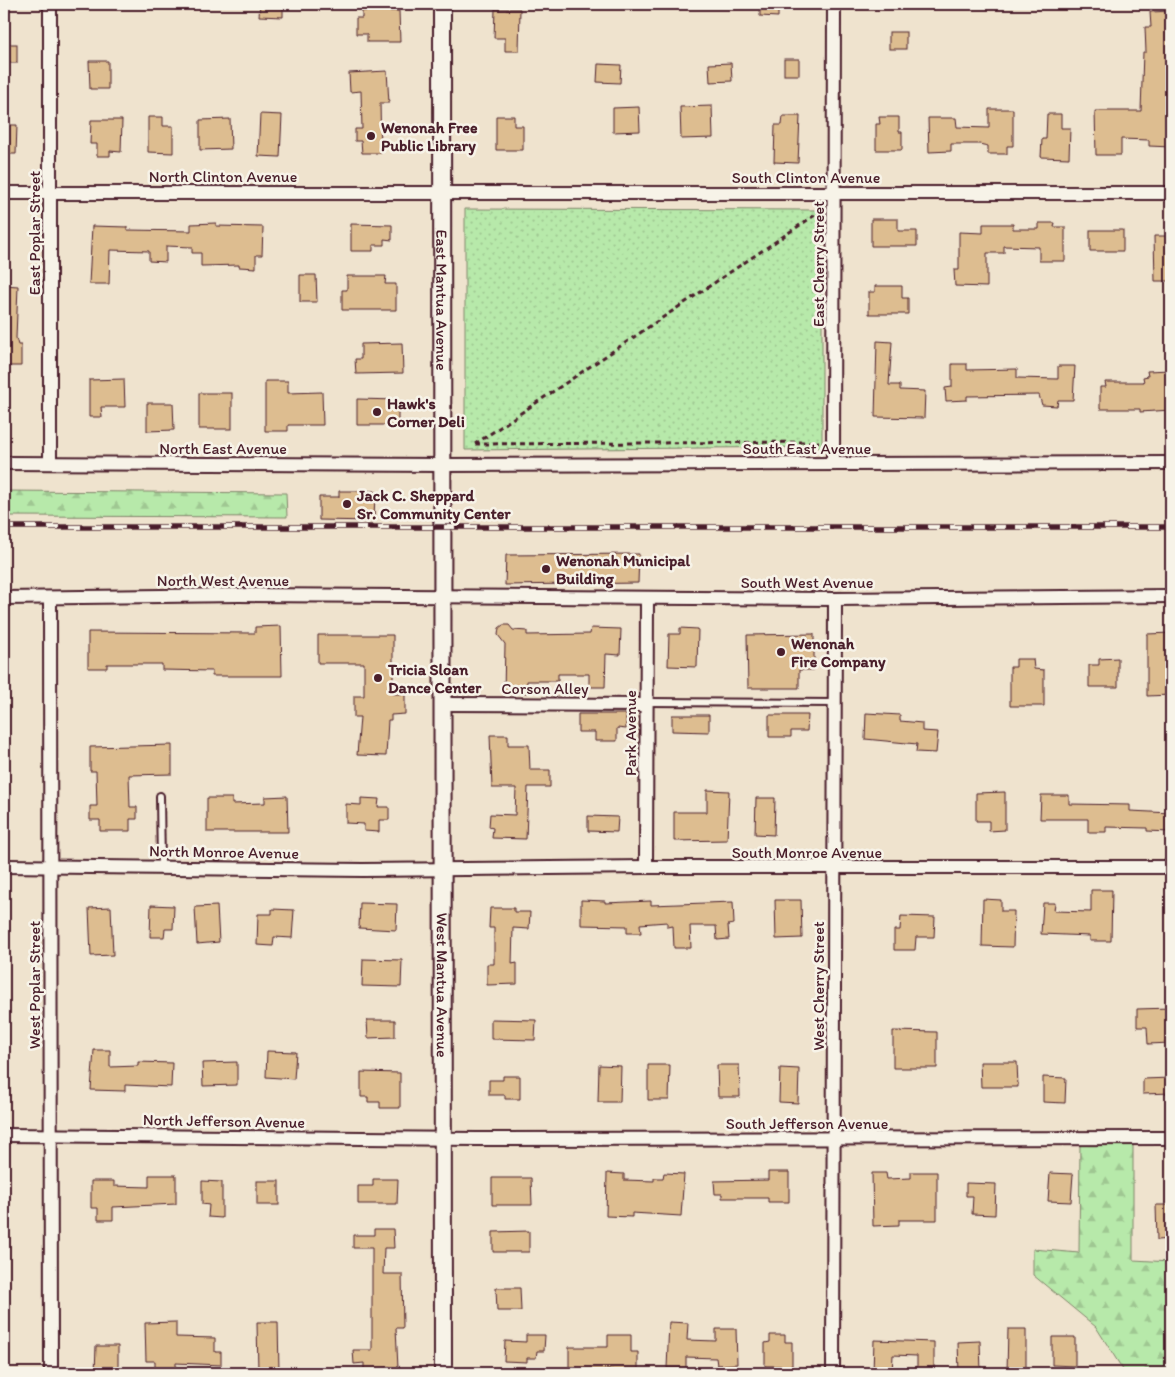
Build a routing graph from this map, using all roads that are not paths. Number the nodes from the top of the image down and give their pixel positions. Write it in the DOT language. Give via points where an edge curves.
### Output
graph roads {
  1 [pos="50,4"];
  2 [pos="442,4"];
  3 [pos="834,4"];
  4 [pos="442,192"];
  5 [pos="4,193"];
  6 [pos="50,193"];
  7 [pos="834,193"];
  8 [pos="1171,193"];
  9 [pos="4,463"];
  10 [pos="50,463"];
  11 [pos="1171,463"];
  12 [pos="833,464"];
  13 [pos="443,466"];
  14 [pos="1171,596"];
  15 [pos="442,597"];
  16 [pos="4,598"];
  17 [pos="50,598"];
  18 [pos="647,598"];
  19 [pos="835,599"];
  20 [pos="646,703"];
  21 [pos="835,703"];
  22 [pos="443,704"];
  23 [pos="160,796"];
  24 [pos="4,866"];
  25 [pos="50,866"];
  26 [pos="161,867"];
  27 [pos="646,867"];
  28 [pos="1171,867"];
  29 [pos="443,869"];
  30 [pos="834,869"];
  31 [pos="4,1135"];
  32 [pos="50,1135"];
  33 [pos="1171,1138"];
  34 [pos="443,1139"];
  35 [pos="834,1139"];
  36 [pos="51,1373"];
  37 [pos="443,1373"];
  38 [pos="833,1373"];
  1 -- 6 [label="street, East Poplar Street"];
  2 -- 4 [label="street, East Mantua Avenue"];
  3 -- 7 [label="street, East Cherry Street"];
  4 -- 6 [label="street, North Clinton Avenue"];
  4 -- 7 [label="street, South Clinton Avenue"];
  4 -- 13 [label="street, East Mantua Avenue"];
  5 -- 6 [label="street, North Clinton Avenue"];
  6 -- 10 [label="street, East Poplar Street"];
  7 -- 8 [label="street, South Clinton Avenue"];
  7 -- 12 [label="street, East Cherry Street"];
  9 -- 10 [label="street, North East Avenue"];
  10 -- 13 [label="street, North East Avenue"];
  11 -- 12 [label="street, South East Avenue"];
  12 -- 13 [label="street, South East Avenue"];
  13 -- 15 [label="street, East Mantua Avenue"];
  14 -- 19 [label="street, South West Avenue"];
  15 -- 17 [label="street, North West Avenue" via="239,595"];
  15 -- 18 [label="street, South West Avenue"];
  15 -- 22 [label="street, West Mantua Avenue"];
  16 -- 17 [label="street, North West Avenue"];
  17 -- 25 [label="street, West Poplar Street"];
  18 -- 19 [label="street, South West Avenue"];
  18 -- 20 [label="street, Park Avenue"];
  19 -- 21 [label="street, West Cherry Street"];
  20 -- 21 [label="lane"];
  20 -- 22 [label="street, Corson Alley"];
  20 -- 27 [label="street, Park Avenue"];
  21 -- 30 [label="street, West Cherry Street"];
  22 -- 29 [label="street, West Mantua Avenue"];
  23 -- 26 [label="lane"];
  24 -- 25 [label="street, North Monroe Avenue"];
  25 -- 26 [label="street, North Monroe Avenue"];
  25 -- 32 [label="street, West Poplar Street"];
  26 -- 29 [label="street, North Monroe Avenue"];
  27 -- 29 [label="street, South Monroe Avenue"];
  27 -- 30 [label="street, South Monroe Avenue"];
  28 -- 30 [label="street, South Monroe Avenue"];
  29 -- 34 [label="street, West Mantua Avenue"];
  30 -- 35 [label="street, West Cherry Street"];
  31 -- 32 [label="street, North Jefferson Avenue"];
  32 -- 34 [label="street, North Jefferson Avenue"];
  32 -- 36 [label="street, West Poplar Street"];
  33 -- 35 [label="street, South Jefferson Avenue"];
  34 -- 35 [label="street, South Jefferson Avenue"];
  34 -- 37 [label="street, West Mantua Avenue"];
  35 -- 38 [label="street, West Cherry Street"];
}
